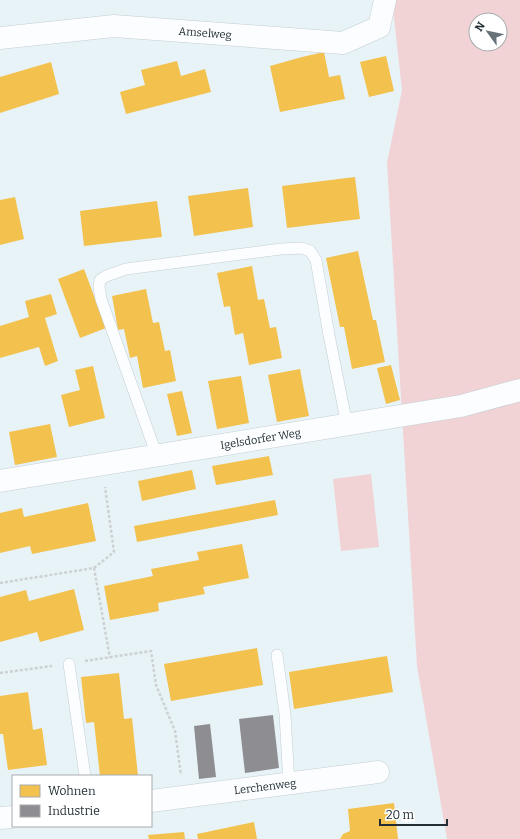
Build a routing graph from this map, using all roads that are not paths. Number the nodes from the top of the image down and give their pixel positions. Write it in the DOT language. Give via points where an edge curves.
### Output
graph roads {
  1 [pos="385,0"];
  2 [pos="0,38"];
  3 [pos="520,390"];
  4 [pos="347,425"];
  5 [pos="157,456"];
  6 [pos="0,481"];
  7 [pos="277,655"];
  8 [pos="69,664"];
  9 [pos="378,772"];
  10 [pos="85,775"];
  11 [pos="289,784"];
  12 [pos="152,801"];
  13 [pos="12,817"];
  14 [pos="0,818"];
  1 -- 2 [label="street, Amselweg" via="379,27 343,43 114,26"];
  3 -- 4 [label="street, Igelsdorfer Weg" via="461,406"];
  4 -- 5 [label="street, Igelsdorfer Weg"];
  4 -- 5 [label="lane" via="316,260 310,251 302,248 281,249 126,269 100,280 99,287 101,299"];
  5 -- 6 [label="street, Igelsdorfer Weg"];
  7 -- 11 [label="lane" via="285,714"];
  8 -- 10 [label="lane"];
  9 -- 11 [label="street, Lerchenweg"];
  11 -- 12 [label="street, Lerchenweg"];
  13 -- 14 [label="street"];
}
